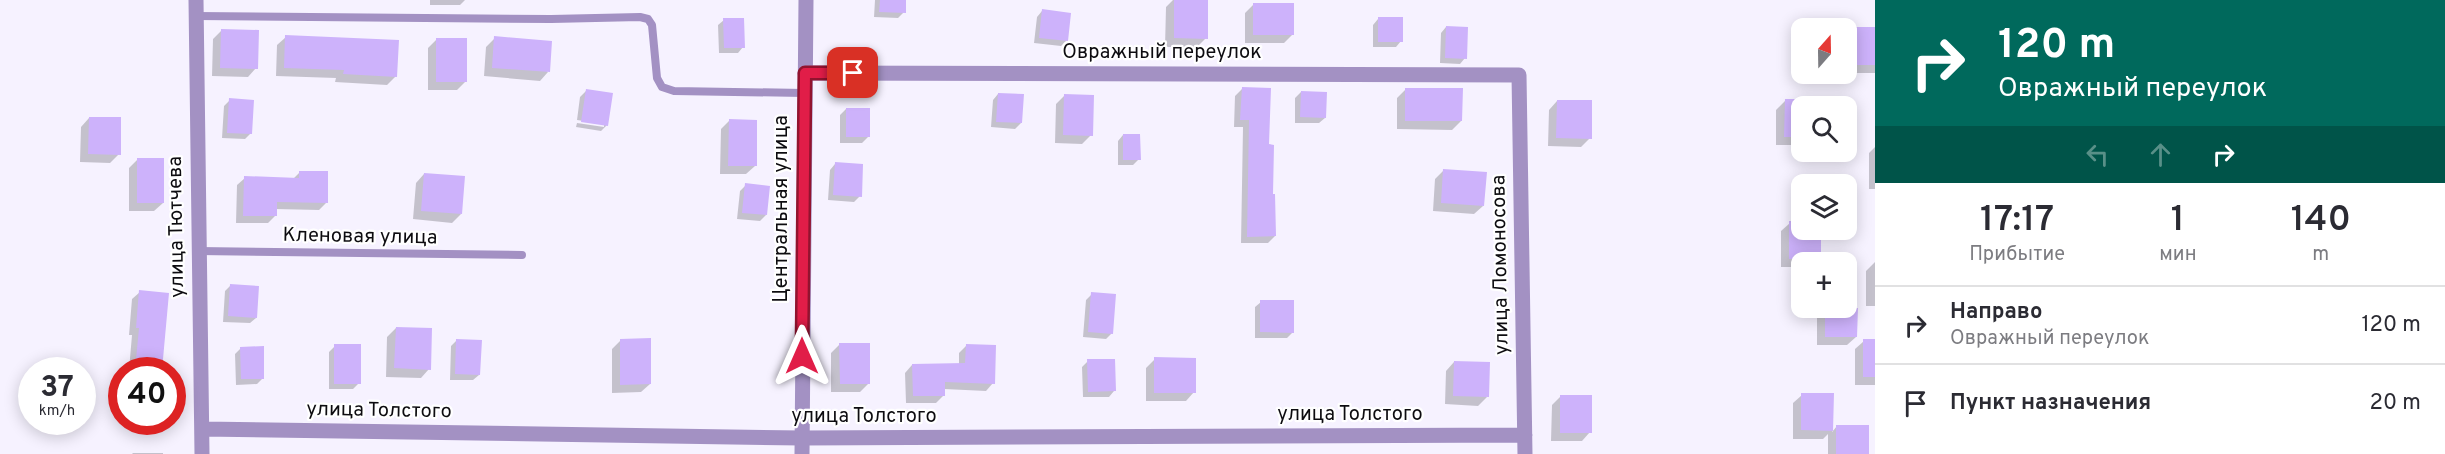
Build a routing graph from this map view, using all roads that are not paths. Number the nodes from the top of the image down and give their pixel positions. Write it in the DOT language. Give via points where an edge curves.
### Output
graph roads {
  1 [pos="196,0"];
  2 [pos="806,0"];
  3 [pos="194,16"];
  4 [pos="805,73"];
  5 [pos="1519,75"];
  6 [pos="804,93"];
  7 [pos="198,251"];
  8 [pos="522,255"];
  9 [pos="203,429"];
  10 [pos="1525,435"];
  11 [pos="802,446"];
  12 [pos="202,454"];
  13 [pos="1525,454"];
  1 -- 3 [label="street, улица Тютчева"];
  2 -- 4 [label="street, Центральная улица"];
  3 -- 6 [label="lane" via="640,17 652,25 657,78 662,87 674,91"];
  3 -- 7 [label="street, улица Тютчева"];
  4 -- 5 [label="street, Овражный переулок"];
  4 -- 6 [label="street, Центральная улица"];
  5 -- 10 [label="street, улица Ломоносова"];
  6 -- 11 [label="street, Центральная улица"];
  7 -- 8 [label="lane, Кленовая улица"];
  7 -- 9 [label="street, улица Тютчева"];
  9 -- 11 [label="street, улица Толстого"];
  9 -- 12 [label="street, улица Тютчева"];
  10 -- 11 [label="street, улица Толстого"];
  10 -- 13 [label="street, улица Ломоносова"];
}
